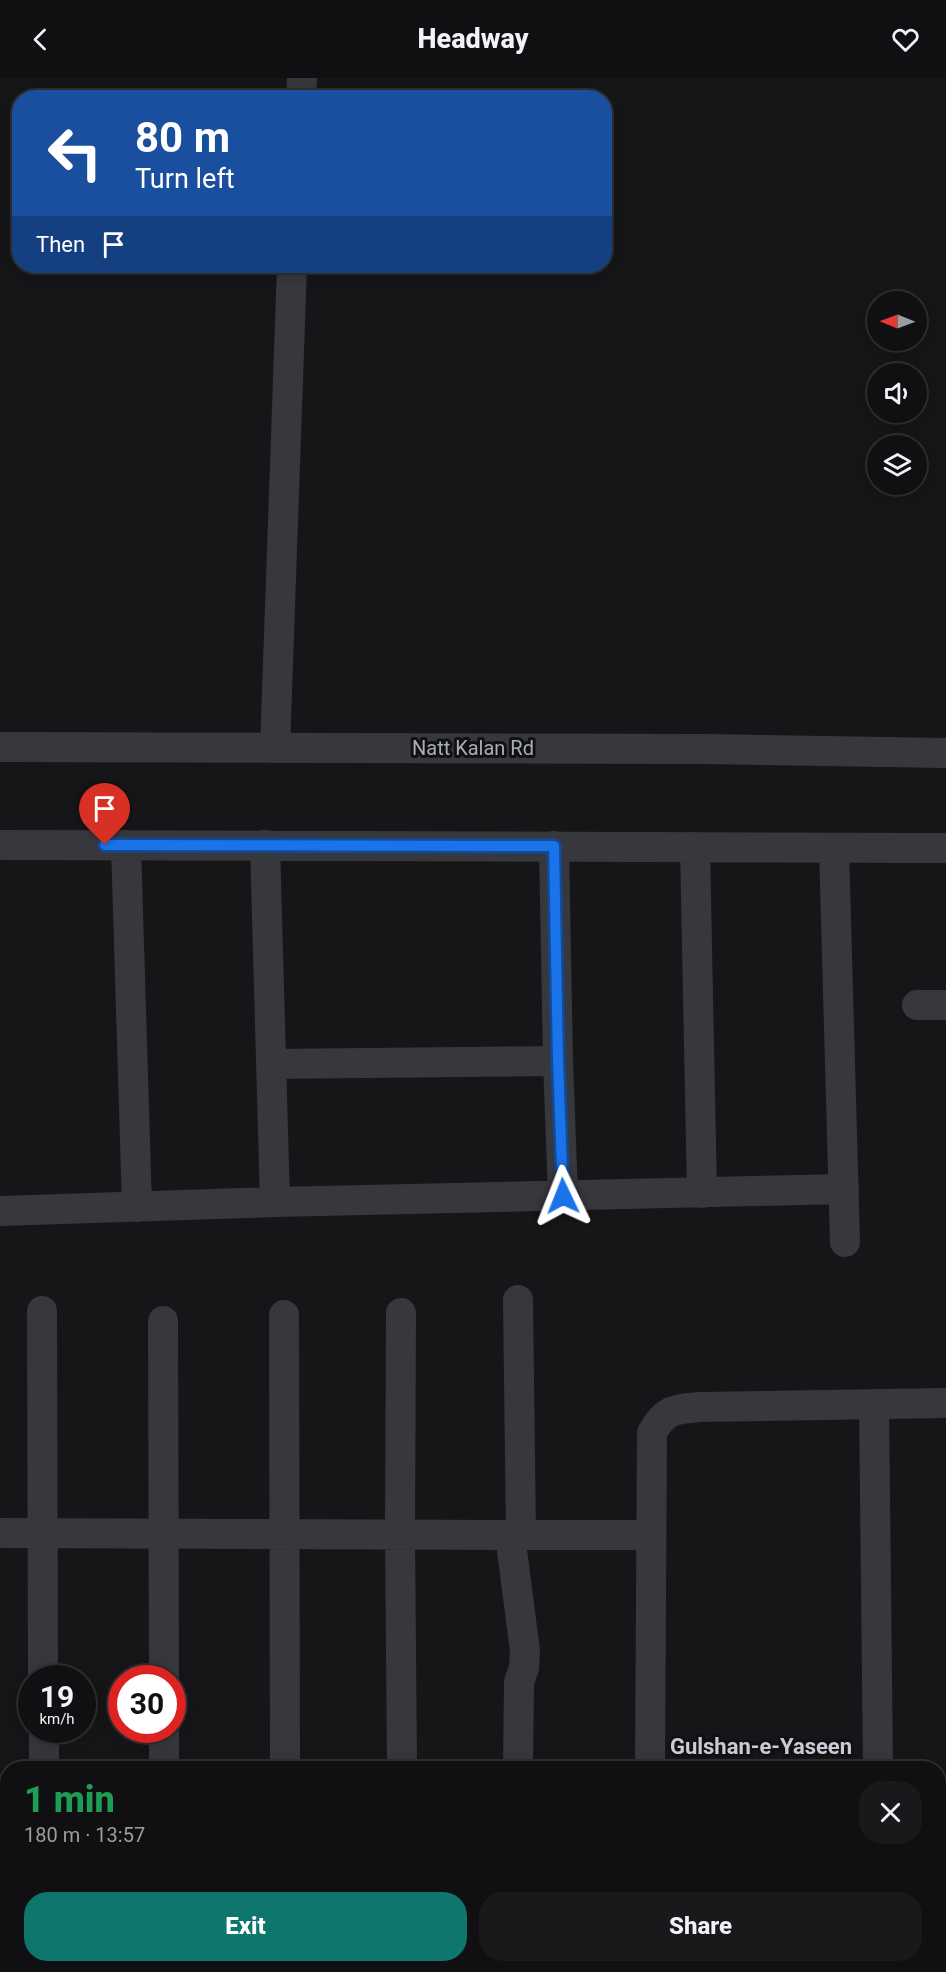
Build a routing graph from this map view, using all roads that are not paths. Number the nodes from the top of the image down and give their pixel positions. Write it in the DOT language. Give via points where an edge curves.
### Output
graph roads {
  1 [pos="292,273"];
  2 [pos="0,747"];
  3 [pos="275,747"];
  4 [pos="946,753"];
  5 [pos="0,845"];
  6 [pos="126,845"];
  7 [pos="264,845"];
  8 [pos="554,846"];
  9 [pos="694,847"];
  10 [pos="834,848"];
  11 [pos="946,848"];
  12 [pos="558,1061"];
  13 [pos="271,1064"];
  14 [pos="844,1189"];
  15 [pos="702,1193"];
  16 [pos="563,1196"];
  17 [pos="275,1202"];
  18 [pos="137,1207"];
  19 [pos="0,1211"];
  20 [pos="845,1242"];
  21 [pos="518,1300"];
  22 [pos="42,1311"];
  23 [pos="401,1313"];
  24 [pos="284,1315"];
  25 [pos="163,1321"];
  26 [pos="946,1403"];
  27 [pos="874,1404"];
  28 [pos="0,1533"];
  29 [pos="42,1533"];
  30 [pos="163,1534"];
  31 [pos="284,1534"];
  32 [pos="400,1534"];
  33 [pos="515,1535"];
  34 [pos="651,1535"];
  35 [pos="43,1665"];
  36 [pos="164,1665"];
  37 [pos="44,1743"];
  38 [pos="164,1743"];
  39 [pos="44,1761"];
  40 [pos="164,1761"];
  41 [pos="285,1761"];
  42 [pos="402,1761"];
  43 [pos="518,1761"];
  44 [pos="650,1761"];
  45 [pos="878,1761"];
  1 -- 3 [label="street"];
  2 -- 3 [label="street, Natt Kalan Rd"];
  3 -- 4 [label="street, Natt Kalan Rd"];
  5 -- 6 [label="street"];
  6 -- 7 [label="street"];
  6 -- 18 [label="street"];
  7 -- 8 [label="street"];
  7 -- 13 [label="street"];
  8 -- 9 [label="street"];
  8 -- 12 [label="street"];
  9 -- 10 [label="street"];
  9 -- 15 [label="street"];
  10 -- 11 [label="street"];
  10 -- 14 [label="street"];
  12 -- 13 [label="street"];
  12 -- 16 [label="street"];
  13 -- 17 [label="street"];
  14 -- 15 [label="street"];
  14 -- 20 [label="street"];
  15 -- 16 [label="street"];
  16 -- 17 [label="street"];
  17 -- 18 [label="street"];
  18 -- 19 [label="street"];
  21 -- 33 [label="street"];
  22 -- 29 [label="street"];
  23 -- 32 [label="street"];
  24 -- 31 [label="street"];
  25 -- 30 [label="street"];
  26 -- 27 [label="street"];
  27 -- 34 [label="street" via="700,1407 678,1409 660,1417 652,1432"];
  27 -- 45 [label="street"];
  28 -- 29 [label="street"];
  29 -- 30 [label="street"];
  29 -- 35 [label="street"];
  30 -- 31 [label="street"];
  30 -- 36 [label="street"];
  31 -- 32 [label="street"];
  31 -- 41 [label="street"];
  32 -- 33 [label="street"];
  32 -- 42 [label="street"];
  33 -- 34 [label="street"];
  33 -- 43 [label="street" via="525,1651 519,1682"];
  34 -- 44 [label="street"];
  37 -- 39 [label="street"];
  38 -- 40 [label="street"];
}
